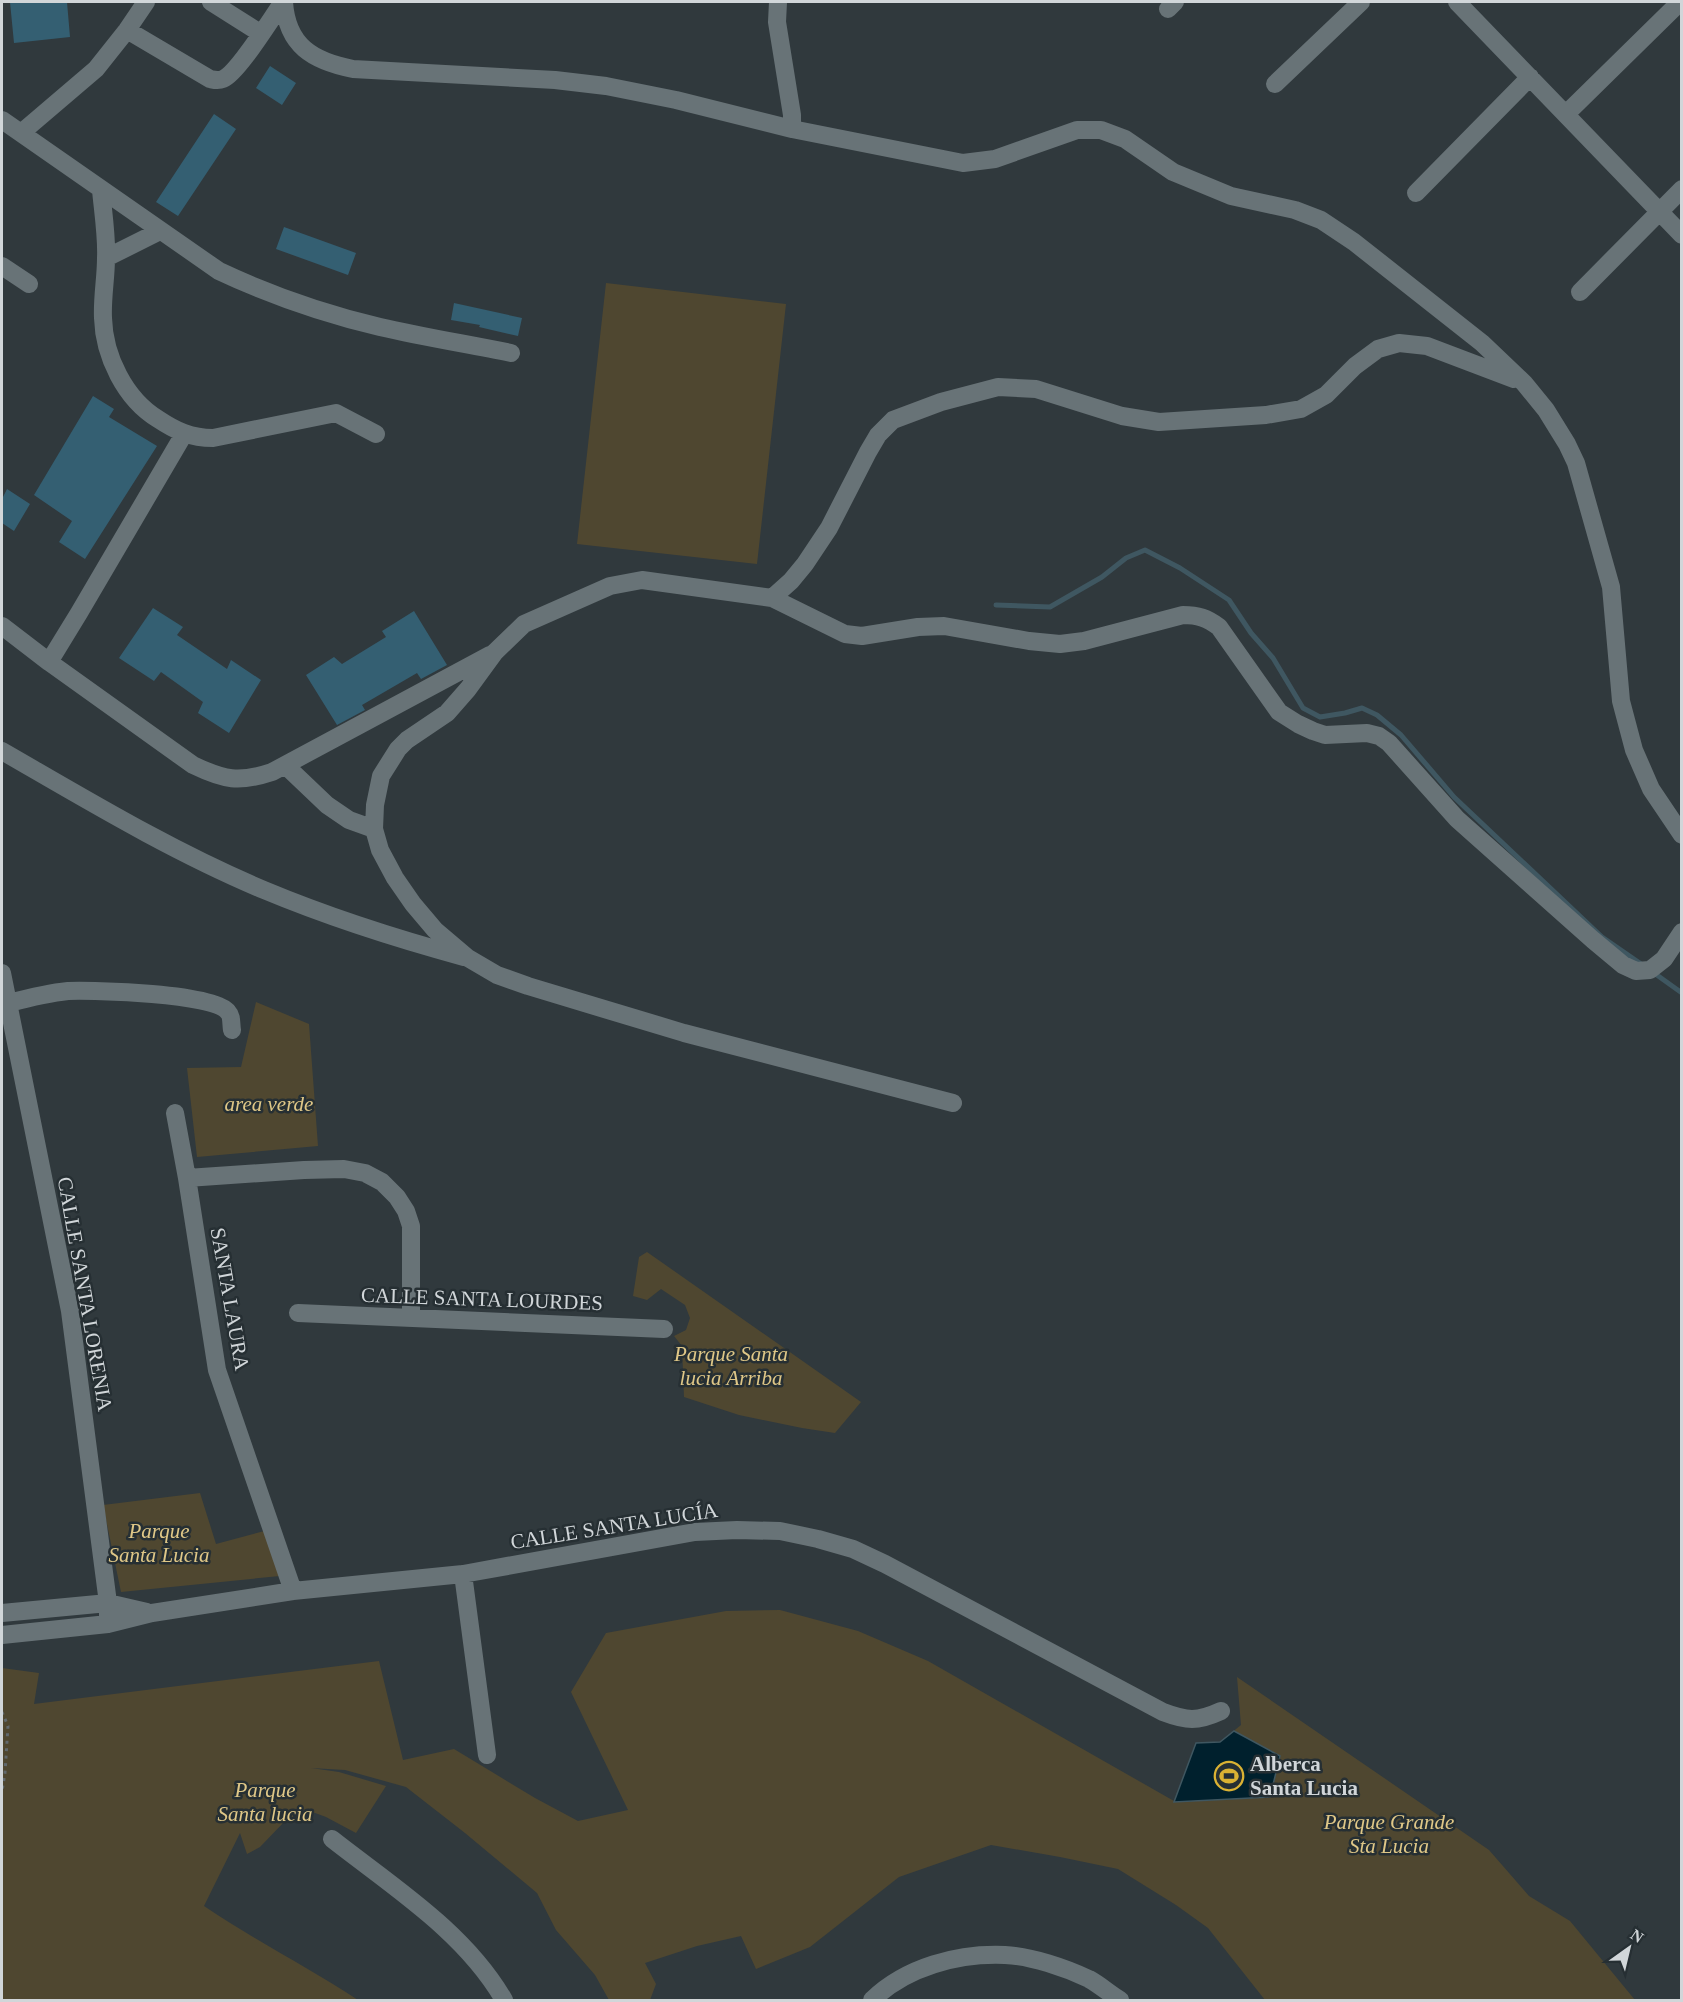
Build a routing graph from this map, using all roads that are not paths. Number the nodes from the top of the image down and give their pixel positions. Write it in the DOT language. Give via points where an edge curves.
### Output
graph roads {
  1 [pos="146,2"];
  2 [pos="211,2"];
  3 [pos="283,2"];
  4 [pos="778,2"];
  5 [pos="1361,2"];
  6 [pos="1457,2"];
  7 [pos="1680,2"];
  8 [pos="127,30"];
  9 [pos="260,33"];
  10 [pos="1530,77"];
  11 [pos="1275,84"];
  12 [pos="1566,114"];
  13 [pos="2,120"];
  14 [pos="792,129"];
  15 [pos="21,133"];
  16 [pos="101,189"];
  17 [pos="1682,189"];
  18 [pos="1416,193"];
  19 [pos="1659,210"];
  20 [pos="160,231"];
  21 [pos="1682,235"];
  22 [pos="106,258"];
  23 [pos="2,266"];
  24 [pos="29,284"];
  25 [pos="1580,292"];
  26 [pos="511,353"];
  27 [pos="1524,383"];
  28 [pos="184,434"];
  29 [pos="376,434"];
  30 [pos="772,598"];
  31 [pos="2,626"];
  32 [pos="495,652"];
  33 [pos="49,662"];
  34 [pos="2,751"];
  35 [pos="285,765"];
  36 [pos="374,829"];
  37 [pos="1682,836"];
  38 [pos="1682,932"];
  39 [pos="468,958"];
  40 [pos="2,974"];
  41 [pos="9,1004"];
  42 [pos="232,1030"];
  43 [pos="953,1103"];
  44 [pos="175,1113"];
  45 [pos="187,1178"];
  46 [pos="298,1313"];
  47 [pos="411,1318"];
  48 [pos="664,1329"];
  49 [pos="463,1574"];
  50 [pos="293,1591"];
  51 [pos="108,1603"];
  52 [pos="2,1613"];
  53 [pos="152,1613"];
  54 [pos="108,1624"];
  55 [pos="2,1635"];
  56 [pos="1221,1711"];
  57 [pos="487,1755"];
  58 [pos="332,1839"];
  59 [pos="504,2001"];
  60 [pos="872,2001"];
  61 [pos="1120,2001"];
  1 -- 8 [label="street"];
  2 -- 9 [label="street"];
  3 -- 9 [label="street"];
  3 -- 14 [label="street" via="285,20 293,35 306,51 328,64 353,69 606,86"];
  4 -- 14 [label="street" via="777,22"];
  5 -- 11 [label="street"];
  6 -- 10 [label="street"];
  7 -- 12 [label="street"];
  8 -- 9 [label="street" via="217,81 226,79"];
  8 -- 15 [label="street" via="96,69"];
  10 -- 12 [label="street"];
  10 -- 18 [label="street"];
  12 -- 19 [label="street"];
  13 -- 15 [label="street"];
  14 -- 27 [label="street" via="963,163 995,159 1077,130 1101,130 1125,139 1173,172 1231,196 1321,220 1482,343"];
  15 -- 16 [label="street"];
  16 -- 20 [label="street"];
  16 -- 22 [label="street"];
  17 -- 19 [label="street"];
  19 -- 21 [label="street"];
  19 -- 25 [label="street"];
  20 -- 22 [label="street"];
  20 -- 26 [label="street" via="219,271 300,304 379,327"];
  22 -- 28 [label="street" via="103,320 109,354 124,384 145,411"];
  23 -- 24 [label="street"];
  27 -- 30 [label="street" via="1427,346 1399,344 1378,349 1354,366 1326,395 1301,409 1266,415 1159,422 1122,416 1036,389 998,387 941,402 893,420 878,435 830,528 806,564"];
  27 -- 37 [label="street" via="1546,410 1576,463 1611,587 1621,701 1634,750 1651,789"];
  28 -- 29 [label="street" via="213,438 336,413"];
  28 -- 33 [label="street"];
  30 -- 32 [label="street" via="642,580 610,586 525,624"];
  30 -- 38 [label="street" via="845,634 862,636 944,627 1060,644 1183,615 1209,619 1219,627 1279,712 1325,735 1368,733 1389,743 1457,819 1623,965 1636,971 1650,970 1664,959"];
  31 -- 33 [label="street"];
  32 -- 35 [label="street"];
  32 -- 36 [label="street" via="447,713 398,749 381,776"];
  33 -- 35 [label="street" via="211,774 253,778"];
  34 -- 39 [label="street" via="142,830 262,890 362,928"];
  35 -- 36 [label="street" via="327,805 349,820"];
  36 -- 39 [label="street" via="380,850 413,904 435,930"];
  39 -- 43 [label="street" via="497,975 528,986 684,1033"];
  40 -- 41 [label="street, CALLE SANTA LORENIA"];
  41 -- 42 [label="street" via="66,992 130,991 223,1007 230,1014"];
  41 -- 51 [label="street, CALLE SANTA LORENIA" via="70,1311"];
  44 -- 45 [label="street, SANTA LAURA"];
  45 -- 47 [label="street" via="344,1169 365,1173 382,1182 397,1197 411,1226"];
  45 -- 50 [label="street, SANTA LAURA" via="217,1370"];
  46 -- 47 [label="street, CALLE SANTA LOURDES"];
  47 -- 48 [label="street, CALLE SANTA LOURDES"];
  49 -- 50 [label="street, CALLE SANTA LUCÍA"];
  49 -- 56 [label="street, CALLE SANTA LUCÍA" via="696,1532 780,1531 853,1549 885,1564 1163,1712 1193,1720"];
  49 -- 57 [label="street"];
  50 -- 53 [label="street, CALLE SANTA LUCÍA"];
  51 -- 52 [label="street, CALLE SANTA LUCÍA"];
  51 -- 53 [label="street, CALLE SANTA LUCÍA"];
  51 -- 54 [label="street, CALLE SANTA LORENIA"];
  53 -- 54 [label="street, CALLE SANTA LUCÍA"];
  54 -- 55 [label="street, CALLE SANTA LUCÍA"];
  58 -- 59 [label="street" via="462,1945"];
  60 -- 61 [label="street" via="885,1988 922,1967 963,1958 1006,1955 1048,1963 1091,1980"];
}
